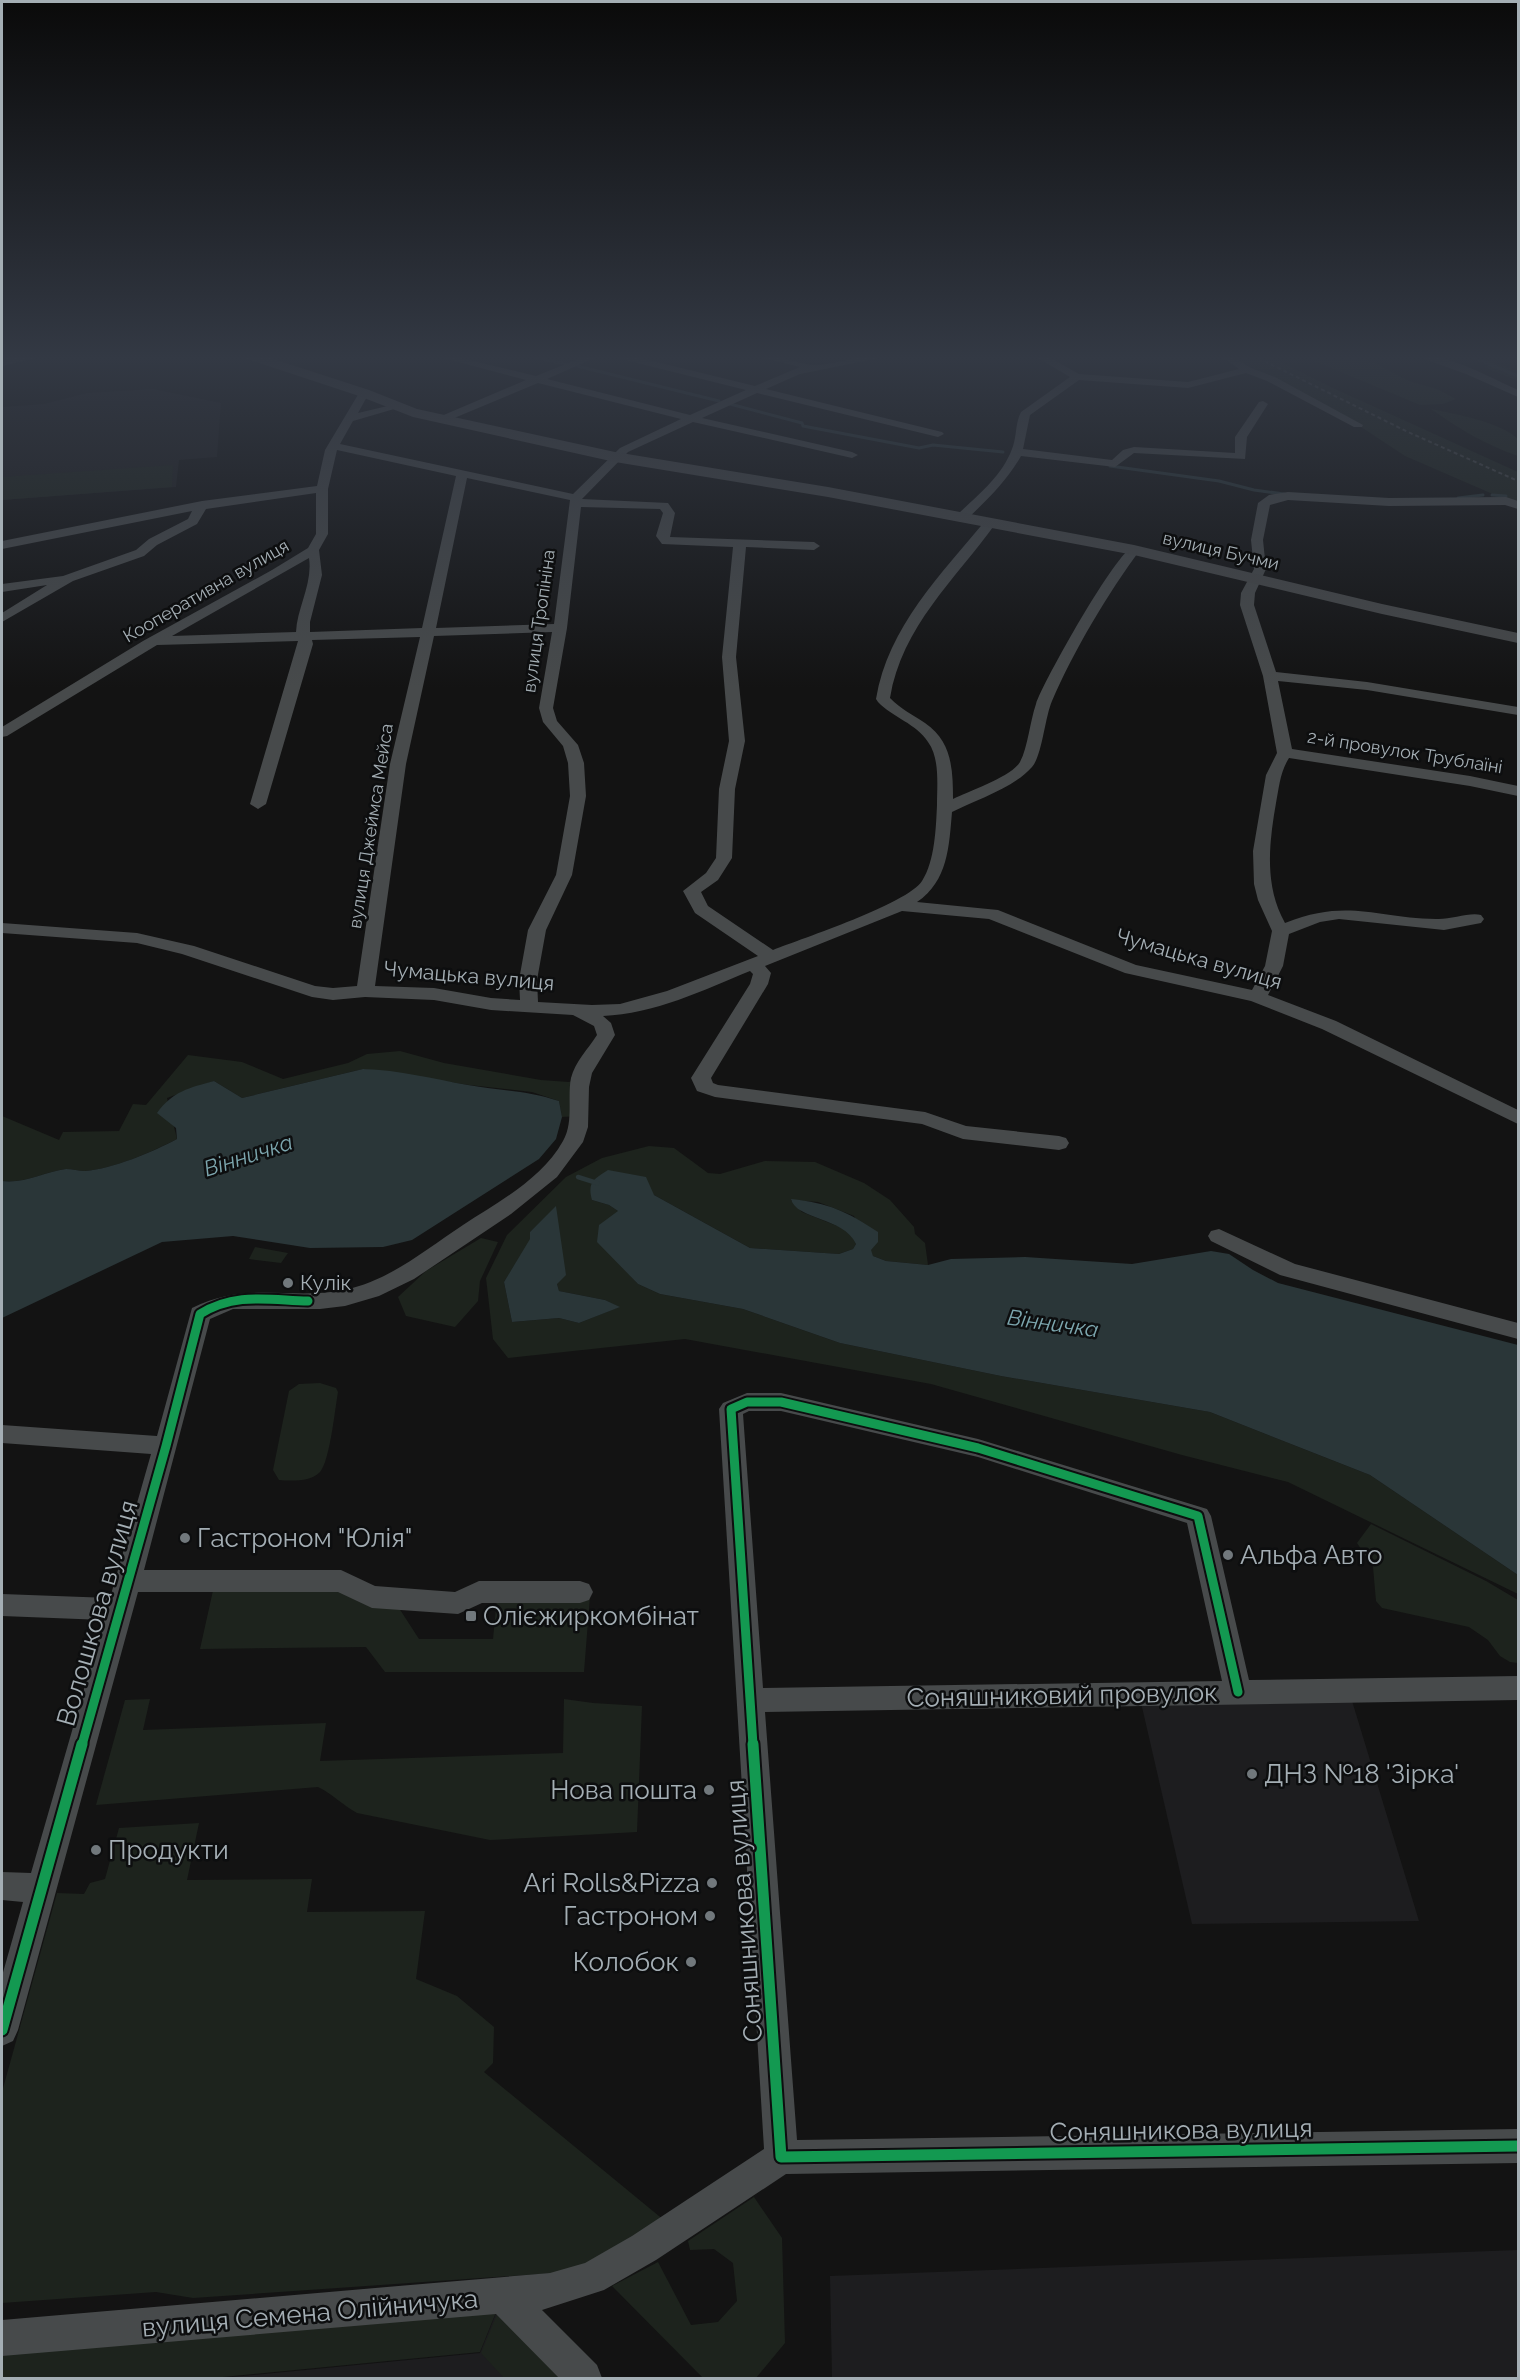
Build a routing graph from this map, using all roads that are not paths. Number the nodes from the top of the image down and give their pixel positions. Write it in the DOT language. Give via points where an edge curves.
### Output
graph roads {
  1 [pos="328,466"];
  2 [pos="429,466"];
  3 [pos="607,466"];
  4 [pos="667,466"];
  5 [pos="1009,466"];
  6 [pos="462,473"];
  7 [pos="322,489"];
  8 [pos="575,500"];
  9 [pos="1518,505"];
  10 [pos="202,506"];
  11 [pos="962,517"];
  12 [pos="990,522"];
  13 [pos="740,543"];
  14 [pos="2,545"];
  15 [pos="814,546"];
  16 [pos="313,550"];
  17 [pos="1134,550"];
  18 [pos="68,578"];
  19 [pos="1255,579"];
  20 [pos="2,588"];
  21 [pos="2,618"];
  22 [pos="560,628"];
  23 [pos="428,632"];
  24 [pos="303,637"];
  25 [pos="1518,638"];
  26 [pos="154,641"];
  27 [pos="1270,676"];
  28 [pos="1518,711"];
  29 [pos="2,733"];
  30 [pos="1285,753"];
  31 [pos="1518,791"];
  32 [pos="258,804"];
  33 [pos="945,809"];
  34 [pos="900,906"];
  35 [pos="1475,919"];
  36 [pos="2,928"];
  37 [pos="1281,931"];
  38 [pos="761,959"];
  39 [pos="365,991"];
  40 [pos="1257,997"];
  41 [pos="529,1006"];
  42 [pos="573,1008"];
  43 [pos="1518,1118"];
  44 [pos="1059,1143"];
  45 [pos="1219,1236"];
  46 [pos="1518,1331"];
  47 [pos="2,1434"];
  48 [pos="166,1446"];
  49 [pos="129,1581"];
  50 [pos="580,1592"];
  51 [pos="2,1605"];
  52 [pos="121,1610"];
  53 [pos="1518,1688"];
  54 [pos="1238,1692"];
  55 [pos="750,1700"];
  56 [pos="2,1886"];
  57 [pos="40,1888"];
  58 [pos="2,2030"];
  59 [pos="1518,2146"];
  60 [pos="781,2157"];
  61 [pos="503,2296"];
  62 [pos="2,2338"];
  63 [pos="584,2379"];
  1 -- 7 [label="street, Кооперативна вулиця"];
  2 -- 6 [label="street"];
  3 -- 8 [label="street"];
  4 -- 11 [label="street, вулиця Бучми"];
  5 -- 11 [label="street" via="1003,477"];
  6 -- 8 [label="street"];
  6 -- 23 [label="street, вулиця Джеймса Мейса"];
  7 -- 10 [label="street"];
  7 -- 16 [label="street, Кооперативна вулиця" via="322,534"];
  8 -- 13 [label="street" via="664,506 669,509 662,536 666,541"];
  8 -- 22 [label="street, вулиця Тропініна"];
  9 -- 19 [label="street, 2-й провулок Трублаїні" via="1506,501 1273,498 1264,503 1257,540 1260,569"];
  10 -- 14 [label="street"];
  10 -- 18 [label="street" via="193,521 140,553"];
  11 -- 12 [label="street, вулиця Бучми"];
  12 -- 17 [label="street, вулиця Бучми"];
  12 -- 33 [label="street" via="921,608 896,652 884,688 883,699 892,710 926,732 941,749"];
  13 -- 15 [label="street"];
  13 -- 38 [label="street" via="729,657 737,741 727,789 724,858 712,876 692,891 701,909"];
  16 -- 24 [label="street" via="317,573 301,630"];
  16 -- 26 [label="street, Кооперативна вулиця"];
  17 -- 19 [label="street, вулиця Бучми"];
  17 -- 33 [label="street" via="1083,628 1044,702 1027,764 1012,777"];
  18 -- 20 [label="street"];
  18 -- 21 [label="street"];
  19 -- 25 [label="street, вулиця Бучми"];
  19 -- 27 [label="street, 2-й провулок Трублаїні" via="1247,605"];
  22 -- 23 [label="street"];
  22 -- 41 [label="street, вулиця Тропініна" via="546,708 550,722 570,745 576,763 578,796 564,875 537,930 528,980"];
  23 -- 24 [label="street"];
  23 -- 39 [label="street, вулиця Джеймса Мейса" via="398,764"];
  24 -- 26 [label="street"];
  24 -- 32 [label="street" via="306,644"];
  26 -- 29 [label="street, Кооперативна вулиця"];
  27 -- 28 [label="street" via="1367,686"];
  27 -- 30 [label="street, 2-й провулок Трублаїні"];
  30 -- 31 [label="street, 2-й провулок Трублаїні"];
  30 -- 37 [label="street, 2-й провулок Трублаїні" via="1276,764 1262,831 1261,875 1269,914"];
  33 -- 34 [label="street" via="942,845 931,882"];
  34 -- 38 [label="street, Чумацька вулиця"];
  34 -- 40 [label="street, Чумацька вулиця" via="992,914 1131,969"];
  35 -- 37 [label="street" via="1438,926 1346,914 1322,916"];
  36 -- 39 [label="street, Чумацька вулиця" via="138,938 312,990 333,994"];
  37 -- 40 [label="street" via="1274,966"];
  38 -- 42 [label="street, Чумацька вулиця" via="674,995 621,1010"];
  38 -- 44 [label="street" via="759,984 701,1078 704,1086 925,1118 963,1132"];
  39 -- 41 [label="street, Чумацька вулиця" via="434,994"];
  40 -- 43 [label="street, Чумацька вулиця" via="1329,1025"];
  41 -- 42 [label="street, Чумацька вулиця"];
  42 -- 48 [label="street, Волошкова вулиця" via="602,1023 606,1035 581,1077 579,1123 574,1140 556,1165 534,1186 392,1282 335,1300 236,1299 216,1304 200,1314"];
  45 -- 46 [label="street" via="1288,1270"];
  47 -- 48 [label="street"];
  48 -- 49 [label="street, Волошкова вулиця"];
  49 -- 50 [label="street" via="341,1581 372,1597 458,1603 479,1592"];
  49 -- 52 [label="street, Волошкова вулиця"];
  51 -- 52 [label="street"];
  52 -- 57 [label="street, Волошкова вулиця"];
  53 -- 54 [label="street, Соняшниковий провулок"];
  54 -- 55 [label="street, Соняшниковий провулок"];
  54 -- 55 [label="street, Соняшникова вулиця" via="1198,1516 978,1448 781,1402 747,1402 731,1409"];
  55 -- 60 [label="street, Соняшникова вулиця"];
  56 -- 57 [label="street"];
  57 -- 58 [label="street, Волошкова вулиця"];
  59 -- 60 [label="street, Соняшникова вулиця"];
  60 -- 61 [label="street" via="592,2278 550,2291"];
  61 -- 62 [label="street, вулиця Семена Олійничука"];
  61 -- 63 [label="street, вулиця Семена Олійничука"];
}
